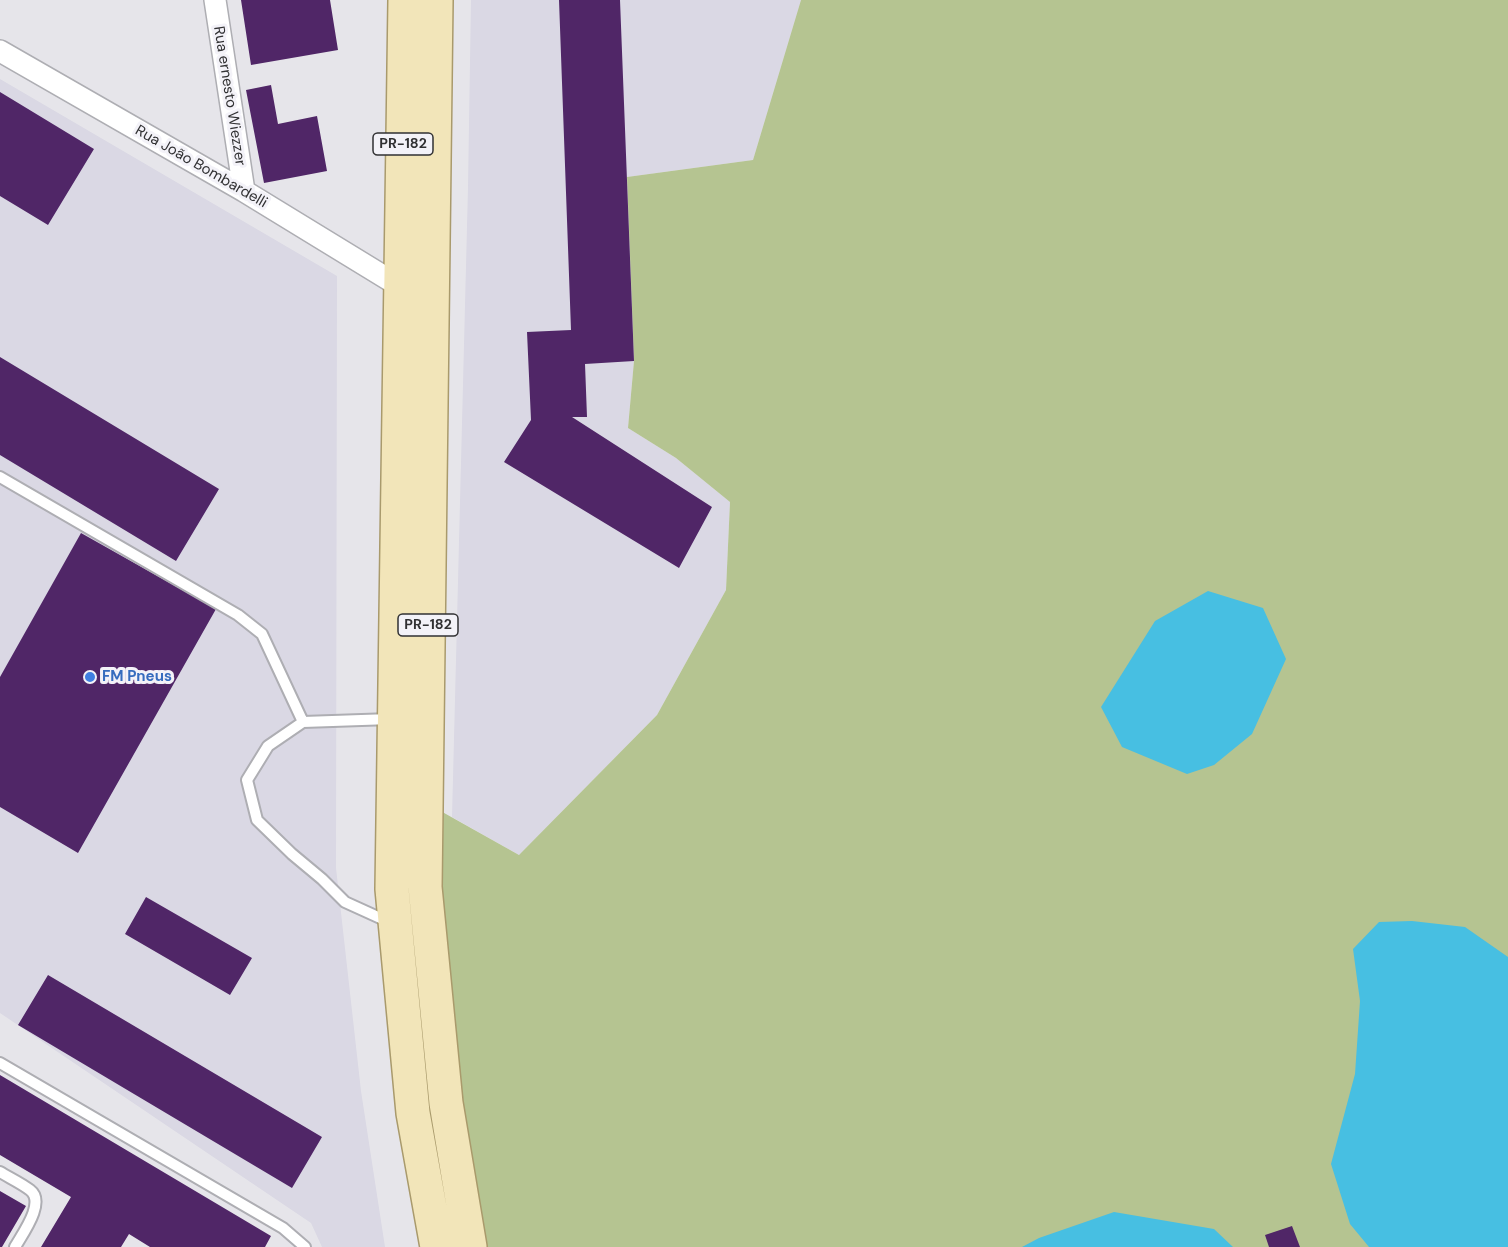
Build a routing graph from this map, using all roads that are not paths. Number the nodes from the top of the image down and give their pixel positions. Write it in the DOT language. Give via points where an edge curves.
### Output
graph roads {
  1 [pos="215,0"];
  2 [pos="405,0"];
  3 [pos="436,0"];
  4 [pos="0,51"];
  5 [pos="244,191"];
  6 [pos="401,287"];
  7 [pos="0,477"];
  8 [pos="394,719"];
  9 [pos="303,722"];
  10 [pos="396,925"];
  11 [pos="0,1063"];
  12 [pos="0,1172"];
  13 [pos="15,1247"];
  14 [pos="304,1247"];
  15 [pos="437,1247"];
  16 [pos="470,1247"];
  1 -- 5 [label="street, Rua ernesto Wiezzer"];
  2 -- 6 [label="main road, PR-182"];
  3 -- 16 [label="main road, PR-182" via="425,887 446,1103"];
  4 -- 5 [label="street, Rua João Bombardelli"];
  5 -- 6 [label="street, Rua João Bombardelli"];
  6 -- 8 [label="main road, PR-182"];
  7 -- 9 [label="lane" via="238,615 262,634"];
  8 -- 9 [label="lane"];
  8 -- 10 [label="main road, PR-182" via="392,889"];
  9 -- 10 [label="lane" via="268,746 247,780 257,820 345,902"];
  10 -- 15 [label="main road, PR-182" via="412,1113"];
  11 -- 14 [label="lane" via="283,1228"];
  12 -- 13 [label="lane" via="32,1191 36,1199"];
}
